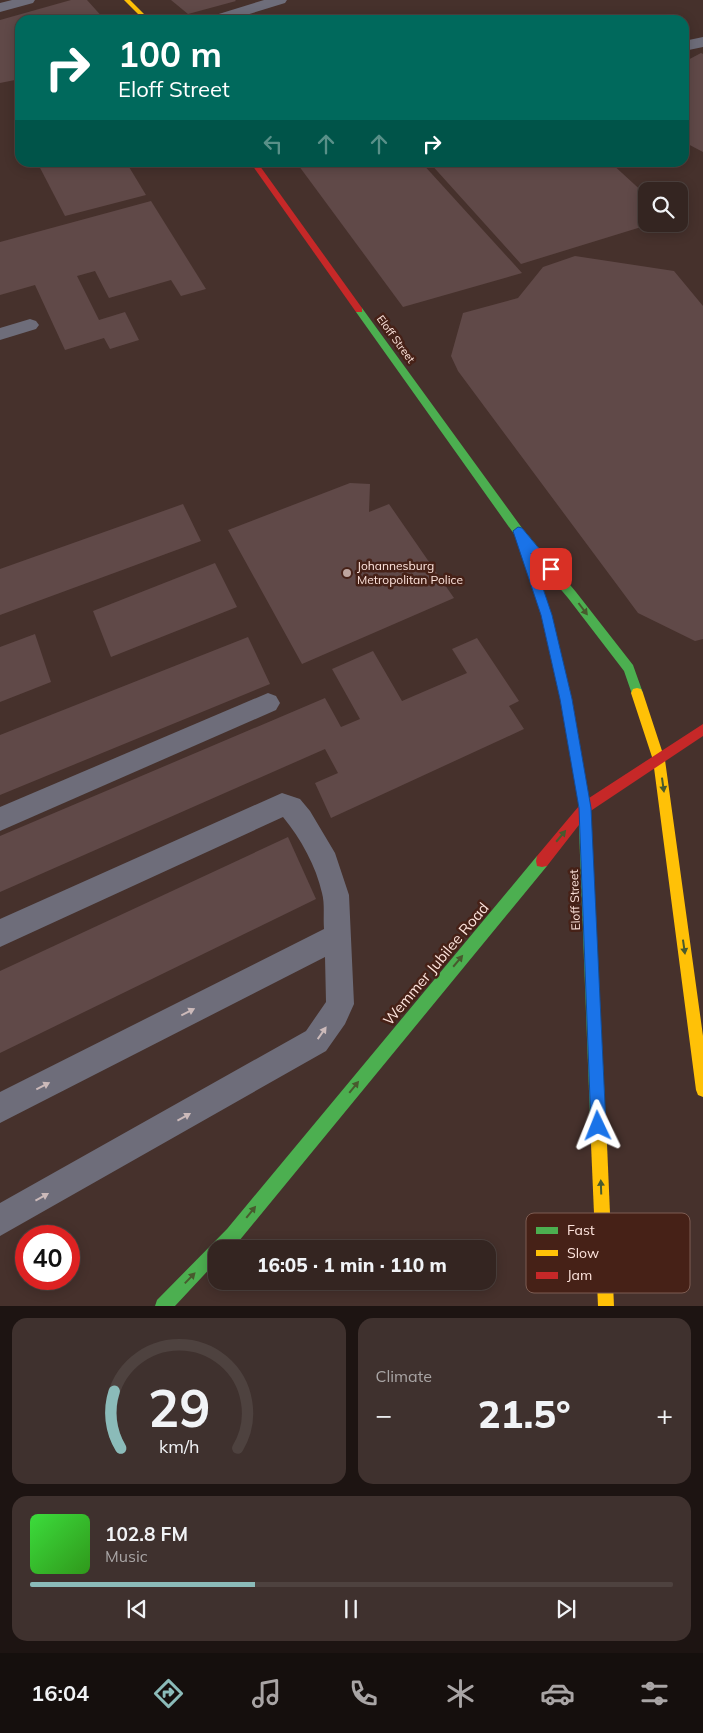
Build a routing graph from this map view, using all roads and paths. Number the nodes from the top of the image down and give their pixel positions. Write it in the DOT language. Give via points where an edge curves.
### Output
graph roads {
  1 [pos="28,0"];
  2 [pos="127,0"];
  3 [pos="280,0"];
  4 [pos="0,8"];
  5 [pos="142,15"];
  6 [pos="230,15"];
  7 [pos="703,42"];
  8 [pos="689,45"];
  9 [pos="258,167"];
  10 [pos="30,325"];
  11 [pos="0,334"];
  12 [pos="518,531"];
  13 [pos="268,703"];
  14 [pos="703,730"];
  15 [pos="660,760"];
  16 [pos="585,808"];
  17 [pos="0,819"];
  18 [pos="0,933"];
  19 [pos="338,936"];
  20 [pos="703,1090"];
  21 [pos="0,1108"];
  22 [pos="602,1213"];
  23 [pos="0,1220"];
  24 [pos="227,1240"];
  25 [pos="208,1260"];
  26 [pos="605,1293"];
  27 [pos="164,1306"];
  28 [pos="606,1306"];
  1 -- 4 [label="street"];
  2 -- 5 [label="street"];
  3 -- 6 [label="street"];
  7 -- 8 [label="street"];
  9 -- 12 [label="street, Eloff Street"];
  10 -- 11 [label="lane"];
  12 -- 15 [label="street, Eloff Street, one-way" via="629,669"];
  12 -- 16 [label="street, Eloff Street" via="546,615 566,699"];
  13 -- 17 [label="lane"];
  14 -- 15 [label="street, Wemmer Jubilee Road"];
  15 -- 16 [label="street, Wemmer Jubilee Road"];
  15 -- 20 [label="street, Eloff Street, one-way"];
  22 -- 16 [label="street, Eloff Street, one-way"];
  24 -- 16 [label="street, Wemmer Jubilee Road, one-way"];
  18 -- 19 [label="lane" via="282,805 290,808 301,820 326,862 336,895"];
  21 -- 19 [label="lane, one-way"];
  23 -- 19 [label="lane, one-way" via="316,1041 340,1004"];
  27 -- 25 [label="street, one-way"];
  28 -- 26 [label="street, Eloff Street, one-way"];
}
